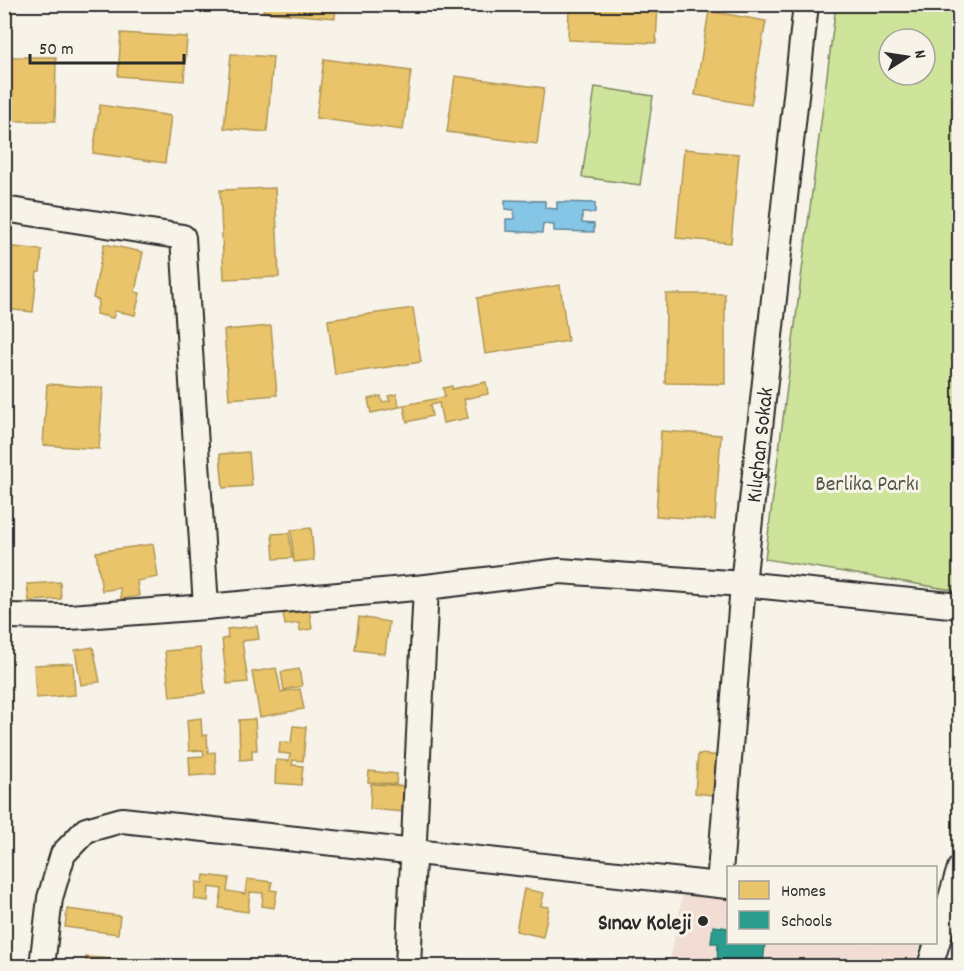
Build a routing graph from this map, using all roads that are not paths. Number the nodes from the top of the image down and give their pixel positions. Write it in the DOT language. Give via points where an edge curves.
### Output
graph roads {
  1 [pos="806,4"];
  2 [pos="4,209"];
  3 [pos="743,584"];
  4 [pos="426,586"];
  5 [pos="960,606"];
  6 [pos="206,607"];
  7 [pos="4,616"];
  8 [pos="415,852"];
  9 [pos="960,868"];
  10 [pos="724,885"];
  11 [pos="941,914"];
  12 [pos="937,933"];
  13 [pos="935,944"];
  14 [pos="42,966"];
  15 [pos="408,966"];
  16 [pos="930,966"];
  1 -- 3 [label="street, Kılıçhan Sokak"];
  2 -- 6 [label="street" via="183,237"];
  3 -- 4 [label="street" via="560,571"];
  3 -- 5 [label="street"];
  3 -- 10 [label="street, Kılıçhan Sokak"];
  4 -- 6 [label="street"];
  4 -- 8 [label="street"];
  6 -- 7 [label="street" via="70,617"];
  8 -- 10 [label="street"];
  8 -- 14 [label="street" via="122,820 86,830 63,854 50,898"];
  8 -- 15 [label="street"];
  9 -- 11 [label="street"];
  11 -- 12 [label="street"];
  13 -- 16 [label="street"];
}
